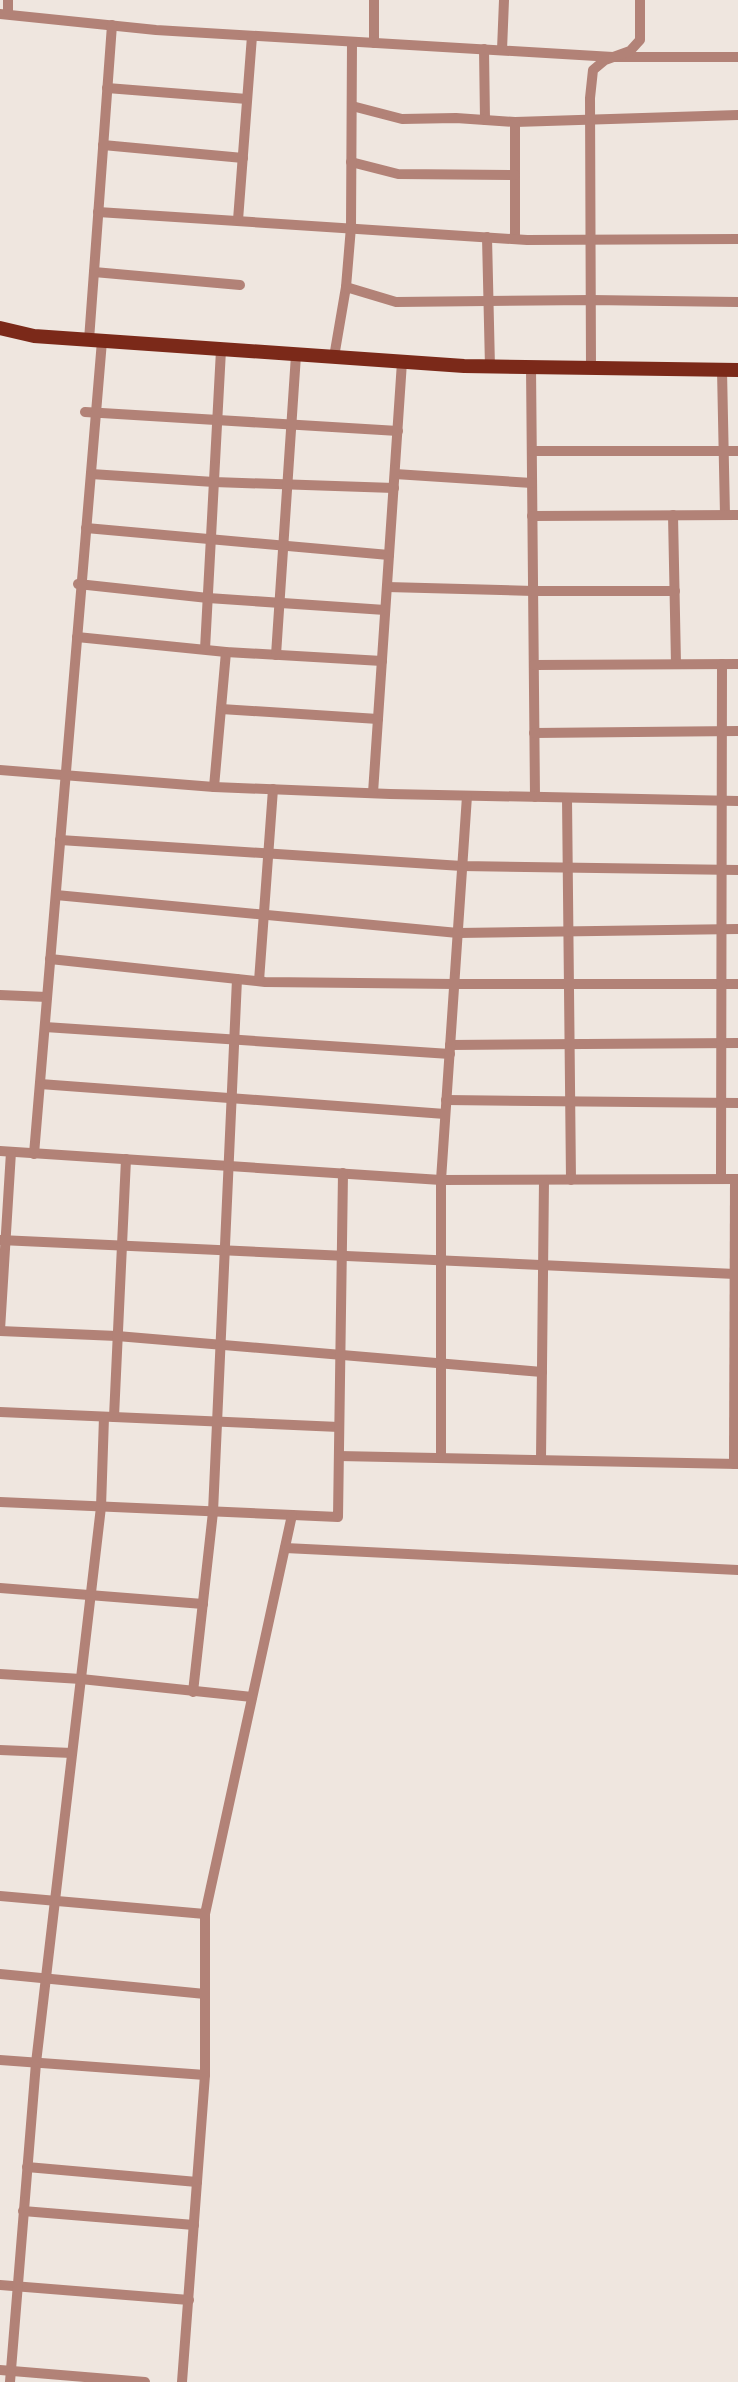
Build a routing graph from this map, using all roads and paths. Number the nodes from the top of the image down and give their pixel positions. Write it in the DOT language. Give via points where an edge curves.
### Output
graph roads {
  1 [pos="8,0"];
  2 [pos="374,0"];
  3 [pos="504,0"];
  4 [pos="640,0"];
  5 [pos="4,14"];
  6 [pos="112,25"];
  7 [pos="252,36"];
  8 [pos="352,42"];
  9 [pos="374,43"];
  10 [pos="484,49"];
  11 [pos="502,50"];
  12 [pos="613,57"];
  13 [pos="738,57"];
  14 [pos="108,88"];
  15 [pos="247,99"];
  16 [pos="352,106"];
  17 [pos="738,115"];
  18 [pos="485,120"];
  19 [pos="590,120"];
  20 [pos="515,122"];
  21 [pos="103,145"];
  22 [pos="243,158"];
  23 [pos="351,162"];
  24 [pos="515,176"];
  25 [pos="99,212"];
  26 [pos="238,220"];
  27 [pos="351,227"];
  28 [pos="487,237"];
  29 [pos="515,239"];
  30 [pos="591,239"];
  31 [pos="738,239"];
  32 [pos="94,273"];
  33 [pos="240,285"];
  34 [pos="346,286"];
  35 [pos="591,300"];
  36 [pos="489,301"];
  37 [pos="738,302"];
  38 [pos="0,328"];
  39 [pos="96,341"];
  40 [pos="221,350"];
  41 [pos="296,355"];
  42 [pos="334,357"];
  43 [pos="402,362"];
  44 [pos="490,367"];
  45 [pos="531,367"];
  46 [pos="591,368"];
  47 [pos="722,370"];
  48 [pos="738,370"];
  49 [pos="90,412"];
  50 [pos="218,421"];
  51 [pos="291,425"];
  52 [pos="398,431"];
  53 [pos="532,451"];
  54 [pos="724,451"];
  55 [pos="738,451"];
  56 [pos="91,474"];
  57 [pos="394,474"];
  58 [pos="214,482"];
  59 [pos="532,483"];
  60 [pos="288,485"];
  61 [pos="394,488"];
  62 [pos="673,515"];
  63 [pos="726,515"];
  64 [pos="738,515"];
  65 [pos="532,516"];
  66 [pos="87,528"];
  67 [pos="211,539"];
  68 [pos="284,545"];
  69 [pos="389,555"];
  70 [pos="80,584"];
  71 [pos="387,587"];
  72 [pos="533,591"];
  73 [pos="675,591"];
  74 [pos="208,598"];
  75 [pos="280,603"];
  76 [pos="386,610"];
  77 [pos="77,637"];
  78 [pos="205,649"];
  79 [pos="226,652"];
  80 [pos="276,655"];
  81 [pos="382,661"];
  82 [pos="676,664"];
  83 [pos="722,664"];
  84 [pos="738,664"];
  85 [pos="534,665"];
  86 [pos="221,709"];
  87 [pos="378,719"];
  88 [pos="722,731"];
  89 [pos="738,731"];
  90 [pos="534,733"];
  91 [pos="0,770"];
  92 [pos="66,775"];
  93 [pos="214,787"];
  94 [pos="273,789"];
  95 [pos="373,793"];
  96 [pos="467,796"];
  97 [pos="535,797"];
  98 [pos="567,798"];
  99 [pos="721,801"];
  100 [pos="738,801"];
  101 [pos="60,840"];
  102 [pos="268,853"];
  103 [pos="462,866"];
  104 [pos="568,868"];
  105 [pos="721,870"];
  106 [pos="738,870"];
  107 [pos="56,895"];
  108 [pos="264,915"];
  109 [pos="721,929"];
  110 [pos="738,929"];
  111 [pos="569,931"];
  112 [pos="458,933"];
  113 [pos="50,959"];
  114 [pos="237,979"];
  115 [pos="258,981"];
  116 [pos="721,983"];
  117 [pos="454,984"];
  118 [pos="569,984"];
  119 [pos="738,984"];
  120 [pos="0,995"];
  121 [pos="47,997"];
  122 [pos="45,1027"];
  123 [pos="234,1040"];
  124 [pos="738,1043"];
  125 [pos="720,1044"];
  126 [pos="570,1045"];
  127 [pos="450,1049"];
  128 [pos="40,1084"];
  129 [pos="231,1098"];
  130 [pos="446,1100"];
  131 [pos="571,1101"];
  132 [pos="720,1102"];
  133 [pos="738,1102"];
  134 [pos="445,1114"];
  135 [pos="5,1151"];
  136 [pos="34,1154"];
  137 [pos="126,1159"];
  138 [pos="228,1166"];
  139 [pos="343,1173"];
  140 [pos="721,1179"];
  141 [pos="736,1179"];
  142 [pos="441,1180"];
  143 [pos="544,1180"];
  144 [pos="571,1180"];
  145 [pos="2,1241"];
  146 [pos="736,1244"];
  147 [pos="121,1246"];
  148 [pos="224,1251"];
  149 [pos="342,1256"];
  150 [pos="441,1260"];
  151 [pos="543,1265"];
  152 [pos="735,1274"];
  153 [pos="0,1330"];
  154 [pos="736,1335"];
  155 [pos="117,1336"];
  156 [pos="220,1345"];
  157 [pos="340,1355"];
  158 [pos="441,1363"];
  159 [pos="542,1372"];
  160 [pos="0,1412"];
  161 [pos="109,1417"];
  162 [pos="217,1422"];
  163 [pos="339,1427"];
  164 [pos="339,1456"];
  165 [pos="441,1458"];
  166 [pos="541,1460"];
  167 [pos="736,1464"];
  168 [pos="0,1502"];
  169 [pos="101,1507"];
  170 [pos="213,1512"];
  171 [pos="292,1515"];
  172 [pos="285,1548"];
  173 [pos="738,1570"];
  174 [pos="0,1588"];
  175 [pos="90,1596"];
  176 [pos="203,1604"];
  177 [pos="0,1674"];
  178 [pos="81,1678"];
  179 [pos="193,1692"];
  180 [pos="252,1697"];
  181 [pos="0,1750"];
  182 [pos="72,1753"];
  183 [pos="0,1896"];
  184 [pos="55,1901"];
  185 [pos="205,1914"];
  186 [pos="0,1974"];
  187 [pos="46,1978"];
  188 [pos="205,1994"];
  189 [pos="0,2060"];
  190 [pos="36,2063"];
  191 [pos="205,2075"];
  192 [pos="27,2167"];
  193 [pos="197,2182"];
  194 [pos="24,2211"];
  195 [pos="194,2225"];
  196 [pos="0,2285"];
  197 [pos="17,2287"];
  198 [pos="189,2300"];
  199 [pos="7,2374"];
  200 [pos="145,2382"];
  201 [pos="182,2382"];
  1 -- 5 [label="street"];
  2 -- 9 [label="street"];
  3 -- 11 [label="street"];
  4 -- 12 [label="street" via="640,40 630,51"];
  5 -- 6 [label="street"];
  6 -- 7 [label="street"];
  6 -- 14 [label="street"];
  7 -- 8 [label="street"];
  7 -- 15 [label="street"];
  8 -- 9 [label="street"];
  8 -- 16 [label="street"];
  9 -- 10 [label="street"];
  10 -- 11 [label="street"];
  10 -- 18 [label="street"];
  11 -- 12 [label="street"];
  12 -- 13 [label="street"];
  12 -- 19 [label="street" via="593,69"];
  14 -- 15 [label="street"];
  14 -- 21 [label="street"];
  15 -- 22 [label="street"];
  16 -- 18 [label="street" via="402,119"];
  16 -- 23 [label="street"];
  17 -- 19 [label="street"];
  18 -- 20 [label="street"];
  19 -- 20 [label="street"];
  19 -- 30 [label="street"];
  20 -- 24 [label="street"];
  21 -- 22 [label="street"];
  21 -- 25 [label="street"];
  22 -- 26 [label="street"];
  23 -- 24 [label="street" via="398,174"];
  23 -- 27 [label="street"];
  24 -- 29 [label="street"];
  25 -- 26 [label="street"];
  25 -- 32 [label="street"];
  26 -- 27 [label="street"];
  27 -- 28 [label="street"];
  27 -- 34 [label="street"];
  28 -- 29 [label="street"];
  28 -- 36 [label="street"];
  29 -- 30 [label="street"];
  30 -- 31 [label="street"];
  30 -- 35 [label="street"];
  32 -- 33 [label="street"];
  32 -- 39 [label="street"];
  34 -- 36 [label="street" via="396,302"];
  34 -- 42 [label="street"];
  35 -- 36 [label="street"];
  35 -- 37 [label="street"];
  35 -- 46 [label="street"];
  36 -- 44 [label="street"];
  38 -- 39 [label="main road" via="34,336"];
  39 -- 40 [label="main road"];
  39 -- 49 [label="street"];
  40 -- 41 [label="main road"];
  40 -- 50 [label="street"];
  41 -- 42 [label="main road"];
  41 -- 51 [label="street"];
  42 -- 43 [label="main road"];
  43 -- 44 [label="main road"];
  43 -- 52 [label="street"];
  44 -- 45 [label="main road"];
  45 -- 46 [label="main road"];
  45 -- 53 [label="street"];
  46 -- 47 [label="main road"];
  47 -- 48 [label="main road"];
  47 -- 54 [label="street"];
  49 -- 50 [label="street"];
  49 -- 56 [label="street"];
  50 -- 51 [label="street"];
  50 -- 58 [label="street"];
  51 -- 52 [label="street"];
  51 -- 60 [label="street"];
  52 -- 57 [label="street"];
  53 -- 54 [label="street"];
  53 -- 59 [label="street"];
  54 -- 55 [label="street"];
  54 -- 63 [label="street"];
  56 -- 58 [label="street"];
  56 -- 66 [label="street"];
  57 -- 59 [label="street"];
  57 -- 61 [label="street"];
  58 -- 60 [label="street"];
  58 -- 67 [label="street"];
  59 -- 65 [label="street"];
  60 -- 61 [label="street"];
  60 -- 68 [label="street"];
  61 -- 69 [label="street"];
  62 -- 63 [label="street"];
  62 -- 65 [label="street"];
  62 -- 73 [label="street"];
  63 -- 64 [label="street"];
  65 -- 72 [label="street"];
  66 -- 67 [label="street"];
  66 -- 70 [label="street"];
  67 -- 68 [label="street"];
  67 -- 74 [label="street"];
  68 -- 69 [label="street"];
  68 -- 75 [label="street"];
  69 -- 71 [label="street"];
  70 -- 74 [label="street"];
  70 -- 77 [label="street"];
  71 -- 72 [label="street"];
  71 -- 76 [label="street"];
  72 -- 73 [label="street"];
  72 -- 85 [label="street"];
  73 -- 82 [label="street"];
  74 -- 75 [label="street"];
  74 -- 78 [label="street"];
  75 -- 76 [label="street"];
  75 -- 80 [label="street"];
  76 -- 81 [label="street"];
  77 -- 78 [label="street"];
  77 -- 92 [label="street"];
  78 -- 79 [label="street"];
  79 -- 80 [label="street"];
  79 -- 86 [label="street"];
  80 -- 81 [label="street"];
  81 -- 87 [label="street"];
  82 -- 83 [label="street"];
  82 -- 85 [label="street"];
  83 -- 84 [label="street"];
  83 -- 88 [label="street"];
  85 -- 90 [label="street"];
  86 -- 87 [label="street"];
  86 -- 93 [label="street"];
  87 -- 95 [label="street"];
  88 -- 89 [label="street"];
  88 -- 90 [label="street"];
  88 -- 99 [label="street"];
  90 -- 97 [label="street"];
  91 -- 92 [label="street"];
  92 -- 93 [label="street"];
  92 -- 101 [label="street"];
  93 -- 94 [label="street"];
  94 -- 95 [label="street"];
  94 -- 102 [label="street"];
  95 -- 96 [label="street"];
  96 -- 97 [label="street"];
  96 -- 103 [label="street"];
  97 -- 98 [label="street"];
  98 -- 99 [label="street"];
  98 -- 104 [label="street"];
  99 -- 100 [label="street"];
  99 -- 105 [label="street"];
  101 -- 102 [label="street"];
  101 -- 107 [label="street"];
  102 -- 103 [label="street"];
  102 -- 108 [label="street"];
  103 -- 104 [label="street"];
  103 -- 112 [label="street"];
  104 -- 105 [label="street"];
  104 -- 111 [label="street"];
  105 -- 106 [label="street"];
  105 -- 109 [label="street"];
  107 -- 108 [label="street"];
  107 -- 113 [label="street"];
  108 -- 112 [label="street"];
  108 -- 115 [label="street"];
  109 -- 110 [label="street"];
  109 -- 111 [label="street"];
  109 -- 116 [label="street"];
  111 -- 112 [label="street"];
  111 -- 118 [label="street"];
  112 -- 117 [label="street"];
  113 -- 114 [label="street"];
  113 -- 121 [label="street"];
  114 -- 115 [label="street"];
  114 -- 123 [label="street"];
  115 -- 117 [label="street"];
  116 -- 118 [label="street"];
  116 -- 119 [label="street"];
  116 -- 125 [label="street"];
  117 -- 118 [label="street"];
  117 -- 127 [label="street"];
  118 -- 126 [label="street"];
  120 -- 121 [label="street"];
  121 -- 122 [label="street"];
  122 -- 123 [label="street"];
  122 -- 128 [label="street"];
  123 -- 127 [label="street"];
  123 -- 129 [label="street"];
  124 -- 125 [label="street"];
  125 -- 126 [label="street"];
  125 -- 132 [label="street"];
  126 -- 127 [label="street"];
  126 -- 131 [label="street"];
  127 -- 130 [label="street"];
  128 -- 129 [label="street"];
  128 -- 136 [label="street"];
  129 -- 134 [label="street"];
  129 -- 138 [label="street"];
  130 -- 131 [label="street"];
  130 -- 134 [label="street"];
  131 -- 132 [label="street"];
  131 -- 144 [label="street"];
  132 -- 133 [label="street"];
  132 -- 140 [label="street"];
  134 -- 142 [label="street"];
  135 -- 136 [label="street"];
  135 -- 145 [label="street"];
  136 -- 137 [label="street"];
  137 -- 138 [label="street"];
  137 -- 147 [label="street"];
  138 -- 139 [label="street"];
  138 -- 148 [label="street"];
  139 -- 142 [label="street"];
  139 -- 149 [label="street"];
  140 -- 141 [label="street"];
  140 -- 144 [label="street"];
  141 -- 146 [label="street"];
  142 -- 143 [label="street"];
  142 -- 150 [label="street"];
  143 -- 144 [label="street"];
  143 -- 151 [label="street"];
  145 -- 147 [label="street"];
  145 -- 153 [label="street"];
  146 -- 152 [label="street"];
  147 -- 148 [label="street"];
  147 -- 155 [label="street"];
  148 -- 149 [label="street"];
  148 -- 156 [label="street"];
  149 -- 150 [label="street"];
  149 -- 157 [label="street"];
  150 -- 151 [label="street"];
  150 -- 158 [label="street"];
  151 -- 152 [label="street"];
  151 -- 159 [label="street"];
  152 -- 154 [label="street"];
  153 -- 155 [label="street"];
  154 -- 167 [label="street"];
  155 -- 156 [label="street"];
  155 -- 161 [label="street"];
  156 -- 157 [label="street"];
  156 -- 162 [label="street"];
  157 -- 158 [label="street"];
  157 -- 163 [label="street"];
  158 -- 159 [label="street"];
  158 -- 165 [label="street"];
  159 -- 166 [label="street"];
  160 -- 161 [label="street"];
  161 -- 162 [label="street"];
  161 -- 169 [label="street"];
  162 -- 163 [label="street"];
  162 -- 170 [label="street"];
  163 -- 164 [label="street"];
  164 -- 165 [label="street"];
  164 -- 171 [label="street" via="338,1517"];
  165 -- 166 [label="street"];
  166 -- 167 [label="street"];
  168 -- 169 [label="street"];
  169 -- 170 [label="street"];
  169 -- 175 [label="street"];
  170 -- 171 [label="street"];
  170 -- 176 [label="street"];
  171 -- 172 [label="street"];
  172 -- 173 [label="street"];
  172 -- 180 [label="street"];
  174 -- 175 [label="street"];
  175 -- 176 [label="street"];
  175 -- 178 [label="street"];
  176 -- 179 [label="street"];
  177 -- 178 [label="street"];
  178 -- 179 [label="street"];
  178 -- 182 [label="street"];
  179 -- 180 [label="street"];
  180 -- 185 [label="street"];
  181 -- 182 [label="street"];
  182 -- 184 [label="street"];
  183 -- 184 [label="street"];
  184 -- 185 [label="street"];
  184 -- 187 [label="street"];
  185 -- 188 [label="street"];
  186 -- 187 [label="street"];
  187 -- 188 [label="street"];
  187 -- 190 [label="street"];
  188 -- 191 [label="street"];
  189 -- 190 [label="street"];
  190 -- 191 [label="street"];
  190 -- 192 [label="street"];
  191 -- 193 [label="street"];
  192 -- 193 [label="street"];
  192 -- 194 [label="street"];
  193 -- 195 [label="street"];
  194 -- 195 [label="street"];
  194 -- 197 [label="street"];
  195 -- 198 [label="street"];
  196 -- 197 [label="street"];
  197 -- 198 [label="street"];
  197 -- 199 [label="street"];
  198 -- 201 [label="street"];
  199 -- 200 [label="street"];
}
